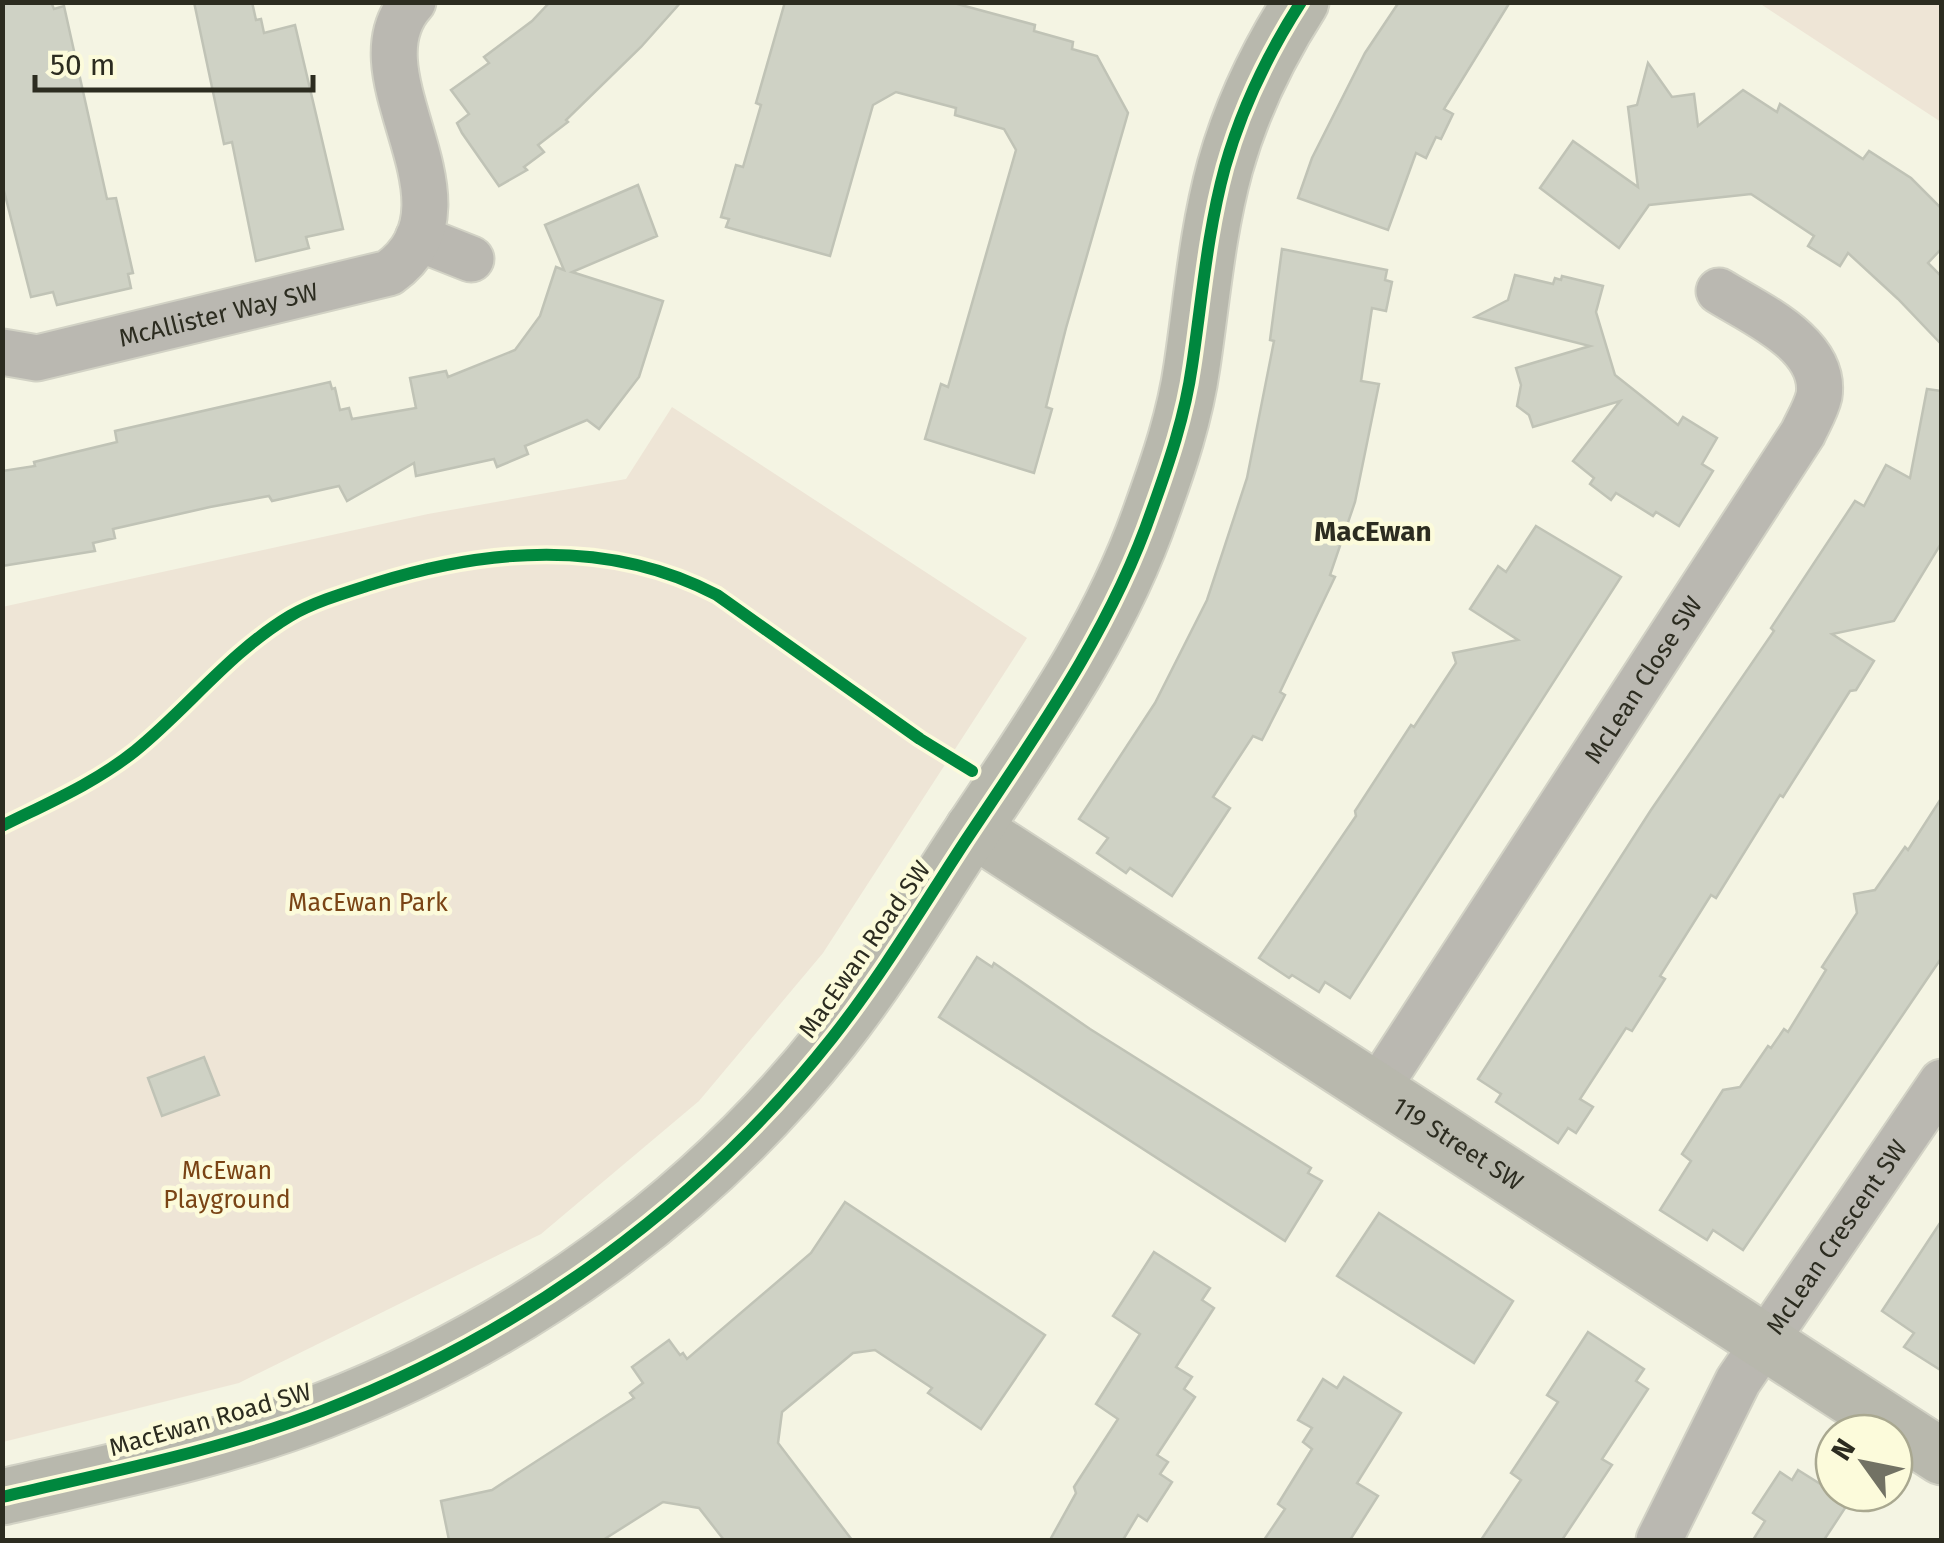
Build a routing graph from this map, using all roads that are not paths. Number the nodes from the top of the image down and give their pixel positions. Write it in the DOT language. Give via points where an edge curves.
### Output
graph roads {
  1 [pos="413,2"];
  2 [pos="1301,2"];
  3 [pos="418,238"];
  4 [pos="471,259"];
  5 [pos="1720,291"];
  6 [pos="2,352"];
  7 [pos="973,829"];
  8 [pos="1942,1082"];
  9 [pos="1377,1089"];
  10 [pos="1763,1342"];
  11 [pos="1942,1457"];
  12 [pos="2,1497"];
  13 [pos="1659,1540"];
  1 -- 3 [label="street" via="399,24 393,54 426,202"];
  2 -- 7 [label="street, MacEwan Road SW" via="1261,74 1226,162 1204,261 1183,414 1134,558 1084,658"];
  3 -- 4 [label="street"];
  3 -- 6 [label="street, McAllister Way SW" via="389,273 37,358"];
  5 -- 9 [label="street, McLean Close SW" via="1803,349 1818,378 1813,412"];
  7 -- 9 [label="street, 119 Street SW"];
  7 -- 12 [label="street, MacEwan Road SW" via="862,998 798,1079 678,1197 578,1276 454,1350 325,1410 188,1453"];
  8 -- 10 [label="street, McLean Crescent SW"];
  9 -- 10 [label="street, 119 Street SW"];
  10 -- 11 [label="street, 119 Street SW"];
  10 -- 13 [label="street, McLean Crescent SW"];
}
